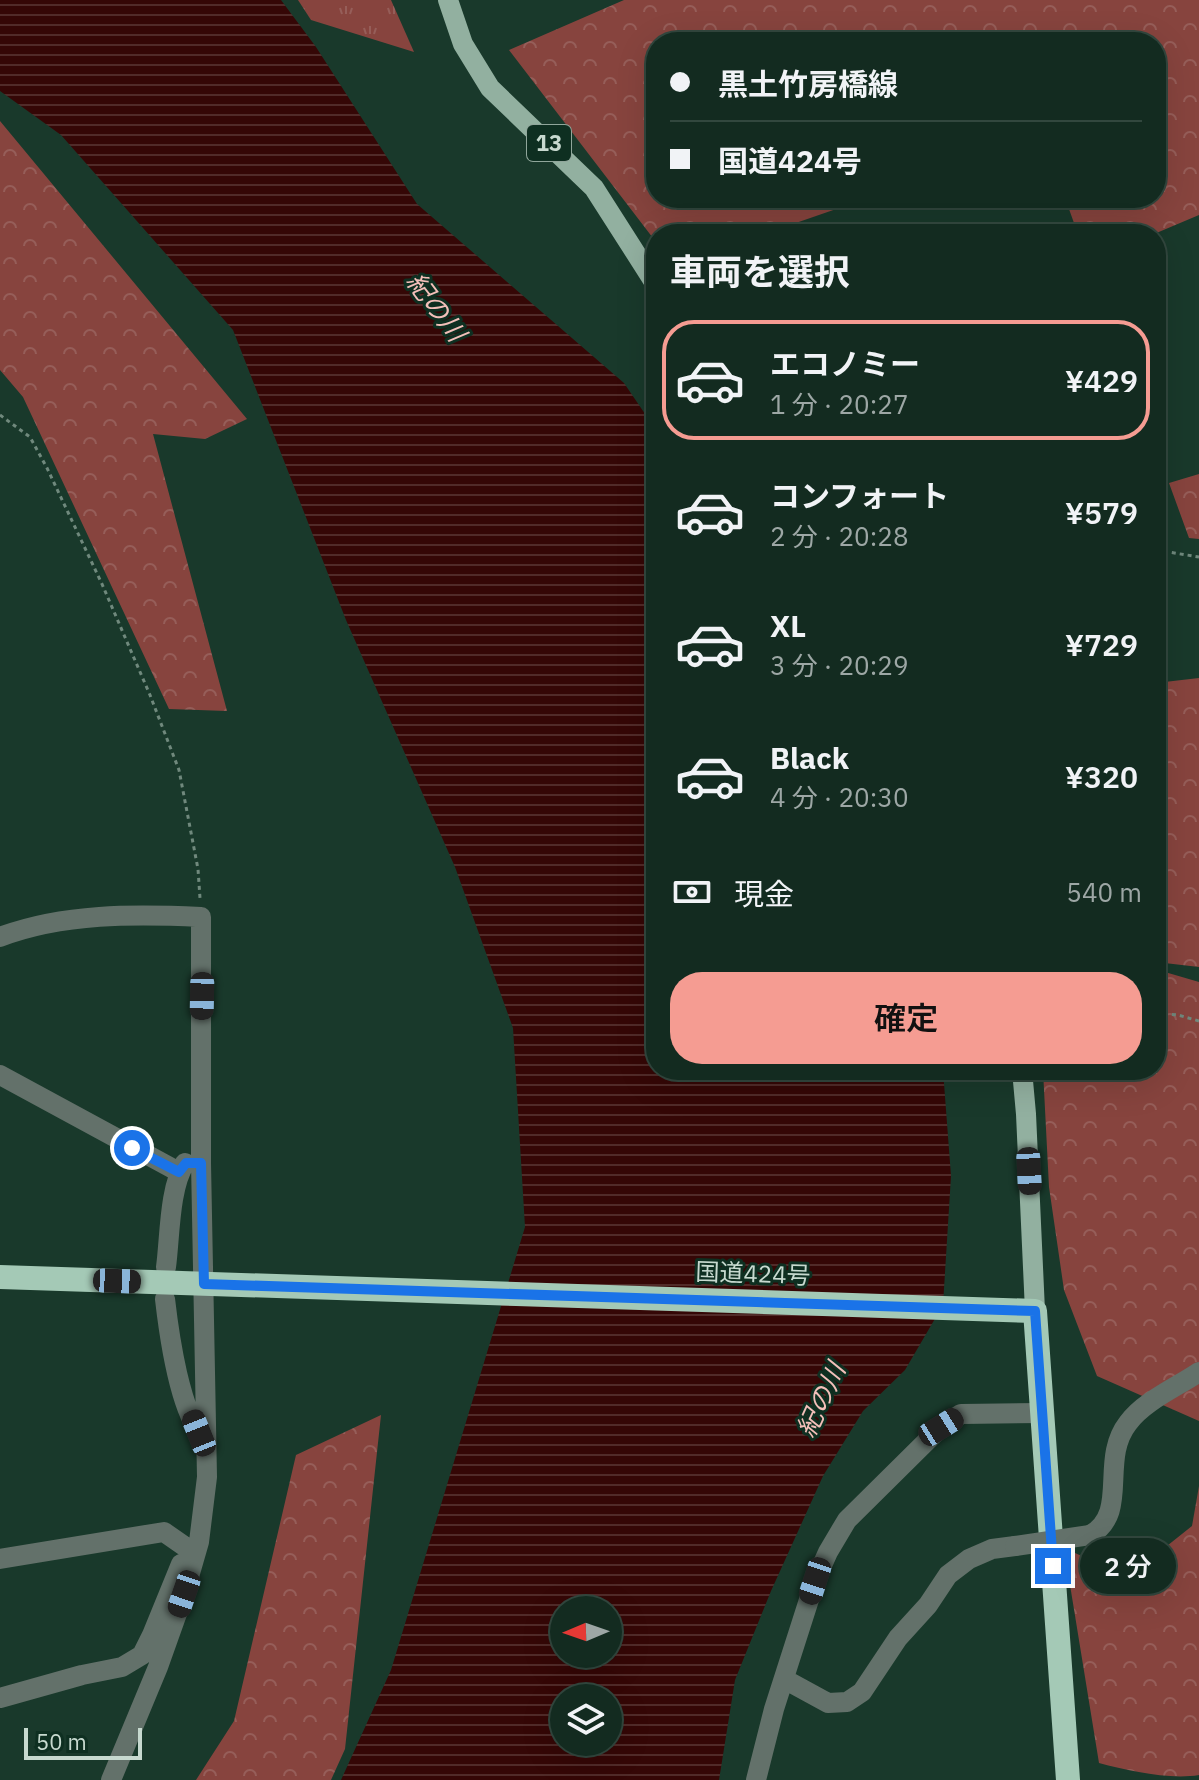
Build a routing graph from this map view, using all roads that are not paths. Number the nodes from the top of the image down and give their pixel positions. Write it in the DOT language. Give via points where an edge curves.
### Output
graph roads {
  1 [pos="448,0"];
  2 [pos="646,265"];
  3 [pos="0,937"];
  4 [pos="0,1075"];
  5 [pos="1023,1080"];
  6 [pos="201,1163"];
  7 [pos="179,1172"];
  8 [pos="166,1267"];
  9 [pos="0,1277"];
  10 [pos="204,1284"];
  11 [pos="165,1299"];
  12 [pos="1035,1311"];
  13 [pos="1199,1372"];
  14 [pos="1042,1413"];
  15 [pos="206,1440"];
  16 [pos="202,1513"];
  17 [pos="187,1548"];
  18 [pos="0,1559"];
  19 [pos="784,1679"];
  20 [pos="0,1698"];
  21 [pos="111,1780"];
  22 [pos="756,1780"];
  23 [pos="1068,1780"];
  1 -- 2 [label="main road, 13" via="463,44 490,88 594,188"];
  3 -- 6 [label="street" via="106,917 201,917"];
  4 -- 7 [label="street"];
  5 -- 12 [label="main road"];
  6 -- 7 [label="street" via="186,1163"];
  6 -- 10 [label="street"];
  7 -- 8 [label="street"];
  9 -- 10 [label="highway, 国道424号"];
  10 -- 12 [label="highway, 国道424号"];
  10 -- 15 [label="street"];
  11 -- 15 [label="street" via="181,1387"];
  12 -- 14 [label="highway"];
  13 -- 19 [label="street, bridge" via="1127,1423 1112,1461 1110,1516 1102,1528 1090,1535 992,1549 969,1559 948,1575 862,1692 847,1702 828,1703"];
  14 -- 19 [label="street" via="961,1414 941,1427 847,1520 815,1581"];
  14 -- 23 [label="highway"];
  15 -- 16 [label="street"];
  16 -- 17 [label="street"];
  16 -- 21 [label="street" via="184,1594"];
  17 -- 18 [label="street" via="164,1532"];
  17 -- 20 [label="street" via="142,1655 122,1667"];
  19 -- 22 [label="street"];
}
